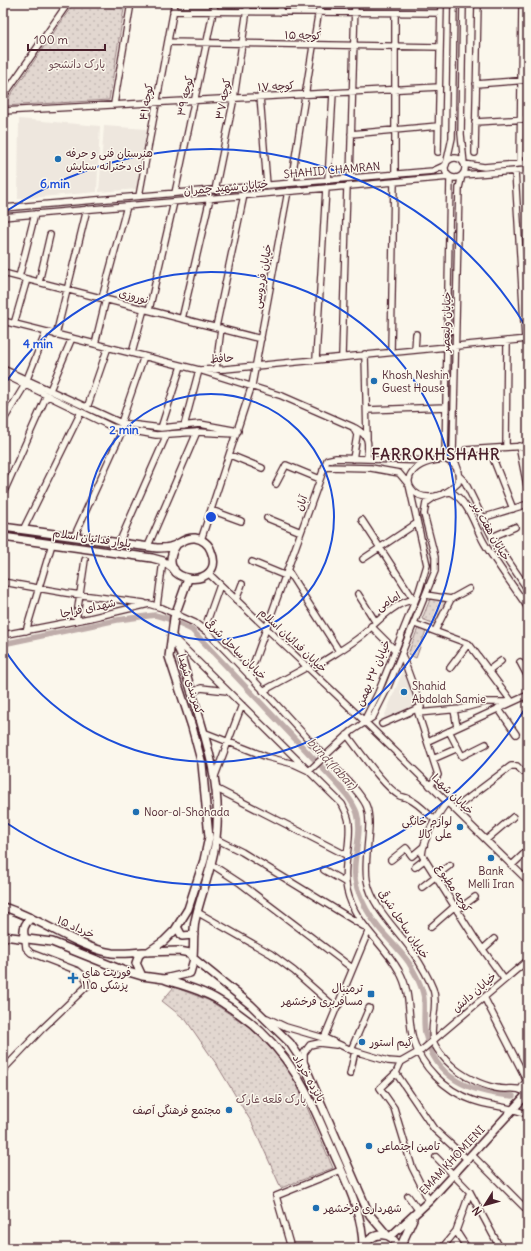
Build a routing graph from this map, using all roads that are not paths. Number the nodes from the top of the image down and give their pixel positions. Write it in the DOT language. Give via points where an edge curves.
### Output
graph roads {
  1 [pos="68,3"];
  2 [pos="131,3"];
  3 [pos="175,3"];
  4 [pos="215,3"];
  5 [pos="248,3"];
  6 [pos="281,3"];
  7 [pos="320,3"];
  8 [pos="355,3"];
  9 [pos="440,3"];
  10 [pos="454,3"];
  11 [pos="463,3"];
  12 [pos="478,3"];
  13 [pos="522,3"];
  14 [pos="173,12"];
  15 [pos="214,12"];
  16 [pos="247,12"];
  17 [pos="280,12"];
  18 [pos="319,12"];
  19 [pos="355,12"];
  20 [pos="454,12"];
  21 [pos="462,12"];
  22 [pos="395,13"];
  23 [pos="440,13"];
  24 [pos="168,42"];
  25 [pos="207,43"];
  26 [pos="242,43"];
  27 [pos="313,45"];
  28 [pos="354,45"];
  29 [pos="395,46"];
  30 [pos="439,47"];
  31 [pos="521,80"];
  32 [pos="528,80"];
  33 [pos="476,84"];
  34 [pos="439,87"];
  35 [pos="395,89"];
  36 [pos="353,92"];
  37 [pos="333,93"];
  38 [pos="305,94"];
  39 [pos="260,96"];
  40 [pos="3,97"];
  41 [pos="234,98"];
  42 [pos="194,100"];
  43 [pos="156,102"];
  44 [pos="114,104"];
  45 [pos="3,111"];
  46 [pos="521,119"];
  47 [pos="528,119"];
  48 [pos="476,122"];
  49 [pos="438,126"];
  50 [pos="395,130"];
  51 [pos="351,134"];
  52 [pos="438,152"];
  53 [pos="475,153"];
  54 [pos="520,163"];
  55 [pos="528,163"];
  56 [pos="464,164"];
  57 [pos="446,165"];
  58 [pos="528,170"];
  59 [pos="515,171"];
  60 [pos="395,174"];
  61 [pos="462,175"];
  62 [pos="450,176"];
  63 [pos="350,178"];
  64 [pos="328,180"];
  65 [pos="394,182"];
  66 [pos="291,183"];
  67 [pos="267,185"];
  68 [pos="347,186"];
  69 [pos="326,188"];
  70 [pos="215,190"];
  71 [pos="288,191"];
  72 [pos="175,193"];
  73 [pos="244,195"];
  74 [pos="139,196"];
  75 [pos="114,198"];
  76 [pos="210,198"];
  77 [pos="174,202"];
  78 [pos="127,206"];
  79 [pos="114,207"];
  80 [pos="87,209"];
  81 [pos="4,212"];
  82 [pos="35,214"];
  83 [pos="50,235"];
  84 [pos="3,273"];
  85 [pos="19,277"];
  86 [pos="27,279"];
  87 [pos="39,282"];
  88 [pos="67,289"];
  89 [pos="104,299"];
  90 [pos="146,309"];
  91 [pos="182,319"];
  92 [pos="3,321"];
  93 [pos="14,324"];
  94 [pos="219,328"];
  95 [pos="46,332"];
  96 [pos="56,334"];
  97 [pos="416,334"];
  98 [pos="72,338"];
  99 [pos="261,339"];
  100 [pos="527,339"];
  101 [pos="506,341"];
  102 [pos="95,344"];
  103 [pos="447,346"];
  104 [pos="455,346"];
  105 [pos="108,347"];
  106 [pos="415,350"];
  107 [pos="391,352"];
  108 [pos="132,353"];
  109 [pos="365,354"];
  110 [pos="144,356"];
  111 [pos="342,356"];
  112 [pos="316,359"];
  113 [pos="256,365"];
  114 [pos="181,366"];
  115 [pos="3,369"];
  116 [pos="216,369"];
  117 [pos="199,370"];
  118 [pos="3,374"];
  119 [pos="26,382"];
  120 [pos="252,385"];
  121 [pos="49,393"];
  122 [pos="446,407"];
  123 [pos="87,408"];
  124 [pos="366,410"];
  125 [pos="81,412"];
  126 [pos="3,421"];
  127 [pos="121,423"];
  128 [pos="184,426"];
  129 [pos="353,427"];
  130 [pos="161,428"];
  131 [pos="123,429"];
  132 [pos="197,432"];
  133 [pos="237,433"];
  134 [pos="167,434"];
  135 [pos="367,438"];
  136 [pos="519,446"];
  137 [pos="528,446"];
  138 [pos="506,447"];
  139 [pos="466,450"];
  140 [pos="230,455"];
  141 [pos="353,459"];
  142 [pos="367,459"];
  143 [pos="445,459"];
  144 [pos="429,461"];
  145 [pos="494,461"];
  146 [pos="262,468"];
  147 [pos="458,469"];
  148 [pos="323,470"];
  149 [pos="459,476"];
  150 [pos="320,479"];
  151 [pos="276,484"];
  152 [pos="408,485"];
  153 [pos="528,491"];
  154 [pos="444,493"];
  155 [pos="3,494"];
  156 [pos="436,496"];
  157 [pos="528,504"];
  158 [pos="513,509"];
  159 [pos="212,510"];
  160 [pos="267,518"];
  161 [pos="482,518"];
  162 [pos="362,520"];
  163 [pos="241,521"];
  164 [pos="417,523"];
  165 [pos="3,527"];
  166 [pos="515,527"];
  167 [pos="23,530"];
  168 [pos="301,532"];
  169 [pos="3,537"];
  170 [pos="74,537"];
  171 [pos="492,537"];
  172 [pos="201,540"];
  173 [pos="119,543"];
  174 [pos="52,544"];
  175 [pos="177,544"];
  176 [pos="148,546"];
  177 [pos="380,548"];
  178 [pos="363,558"];
  179 [pos="86,560"];
  180 [pos="163,561"];
  181 [pos="252,562"];
  182 [pos="174,570"];
  183 [pos="208,573"];
  184 [pos="287,573"];
  185 [pos="188,580"];
  186 [pos="3,582"];
  187 [pos="242,584"];
  188 [pos="220,585"];
  189 [pos="38,589"];
  190 [pos="469,589"];
  191 [pos="528,590"];
  192 [pos="358,594"];
  193 [pos="80,595"];
  194 [pos="426,595"];
  195 [pos="451,599"];
  196 [pos="236,600"];
  197 [pos="414,600"];
  198 [pos="149,604"];
  199 [pos="157,606"];
  200 [pos="528,608"];
  201 [pos="175,616"];
  202 [pos="76,621"];
  203 [pos="375,621"];
  204 [pos="415,624"];
  205 [pos="371,626"];
  206 [pos="267,629"];
  207 [pos="204,630"];
  208 [pos="26,631"];
  209 [pos="436,631"];
  210 [pos="172,634"];
  211 [pos="3,635"];
  212 [pos="468,644"];
  213 [pos="395,650"];
  214 [pos="338,651"];
  215 [pos="402,655"];
  216 [pos="501,661"];
  217 [pos="520,662"];
  218 [pos="316,666"];
  219 [pos="307,667"];
  220 [pos="450,668"];
  221 [pos="489,670"];
  222 [pos="249,676"];
  223 [pos="528,677"];
  224 [pos="228,691"];
  225 [pos="263,691"];
  226 [pos="191,693"];
  227 [pos="528,695"];
  228 [pos="512,702"];
  229 [pos="242,705"];
  230 [pos="421,707"];
  231 [pos="498,708"];
  232 [pos="454,710"];
  233 [pos="418,713"];
  234 [pos="364,721"];
  235 [pos="382,724"];
  236 [pos="457,727"];
  237 [pos="449,731"];
  238 [pos="203,732"];
  239 [pos="516,734"];
  240 [pos="347,735"];
  241 [pos="428,741"];
  242 [pos="228,742"];
  243 [pos="486,744"];
  244 [pos="458,748"];
  245 [pos="323,758"];
  246 [pos="433,759"];
  247 [pos="310,770"];
  248 [pos="522,772"];
  249 [pos="215,776"];
  250 [pos="430,786"];
  251 [pos="217,789"];
  252 [pos="447,802"];
  253 [pos="454,809"];
  254 [pos="513,817"];
  255 [pos="435,820"];
  256 [pos="216,839"];
  257 [pos="486,840"];
  258 [pos="424,846"];
  259 [pos="528,850"];
  260 [pos="346,855"];
  261 [pos="391,860"];
  262 [pos="424,860"];
  263 [pos="211,864"];
  264 [pos="450,865"];
  265 [pos="512,865"];
  266 [pos="415,867"];
  267 [pos="324,870"];
  268 [pos="436,877"];
  269 [pos="528,881"];
  270 [pos="345,882"];
  271 [pos="422,887"];
  272 [pos="475,897"];
  273 [pos="3,907"];
  274 [pos="456,908"];
  275 [pos="197,912"];
  276 [pos="31,918"];
  277 [pos="364,926"];
  278 [pos="177,927"];
  279 [pos="431,927"];
  280 [pos="368,932"];
  281 [pos="194,935"];
  282 [pos="3,936"];
  283 [pos="25,939"];
  284 [pos="494,939"];
  285 [pos="482,949"];
  286 [pos="146,952"];
  287 [pos="193,958"];
  288 [pos="528,961"];
  289 [pos="352,968"];
  290 [pos="142,976"];
  291 [pos="504,979"];
  292 [pos="164,980"];
  293 [pos="484,997"];
  294 [pos="344,999"];
  295 [pos="336,1008"];
  296 [pos="369,1008"];
  297 [pos="263,1016"];
  298 [pos="324,1038"];
  299 [pos="433,1040"];
  300 [pos="342,1046"];
  301 [pos="353,1051"];
  302 [pos="420,1052"];
  303 [pos="401,1062"];
  304 [pos="304,1064"];
  305 [pos="3,1070"];
  306 [pos="396,1073"];
  307 [pos="350,1074"];
  308 [pos="521,1089"];
  309 [pos="527,1094"];
  310 [pos="515,1108"];
  311 [pos="528,1115"];
  312 [pos="436,1157"];
  313 [pos="470,1158"];
  314 [pos="341,1170"];
  315 [pos="454,1174"];
  316 [pos="470,1192"];
  317 [pos="408,1196"];
  318 [pos="429,1201"];
  319 [pos="528,1211"];
  320 [pos="416,1214"];
  321 [pos="456,1231"];
  322 [pos="389,1236"];
  323 [pos="291,1248"];
  324 [pos="363,1248"];
  325 [pos="399,1248"];
  326 [pos="442,1248"];
  327 [pos="467,1248"];
  328 [pos="500,1248"];
  1 -- 40 [label="street"];
  2 -- 44 [label="street"];
  3 -- 14 [label="street, کوچه ۴۱"];
  4 -- 15 [label="street, کوچه ۳۹"];
  5 -- 16 [label="street, کوچه ۳۷"];
  6 -- 17 [label="street"];
  7 -- 18 [label="street"];
  8 -- 19 [label="street"];
  9 -- 23 [label="street"];
  10 -- 20 [label="street"];
  11 -- 21 [label="street"];
  12 -- 33 [label="street"];
  13 -- 31 [label="street"];
  14 -- 15 [label="street"];
  14 -- 24 [label="street, کوچه ۴۱"];
  15 -- 16 [label="street"];
  15 -- 25 [label="street, کوچه ۳۹"];
  16 -- 17 [label="street"];
  16 -- 26 [label="street, کوچه ۳۷"];
  17 -- 18 [label="street"];
  18 -- 19 [label="street"];
  18 -- 27 [label="street"];
  19 -- 22 [label="street"];
  19 -- 28 [label="street"];
  20 -- 21 [label="street"];
  20 -- 57 [label="street" via="452,138"];
  21 -- 56 [label="street" via="461,134"];
  22 -- 23 [label="street"];
  22 -- 29 [label="street"];
  23 -- 30 [label="street"];
  24 -- 25 [label="street, کوچه ۱۵"];
  24 -- 43 [label="street, کوچه ۴۱"];
  25 -- 26 [label="street, کوچه ۱۵"];
  25 -- 42 [label="street, کوچه ۳۹"];
  26 -- 27 [label="street, کوچه ۱۵"];
  26 -- 41 [label="street, کوچه ۳۷"];
  27 -- 28 [label="street, کوچه ۱۵"];
  27 -- 38 [label="street"];
  28 -- 29 [label="street, کوچه ۱۵"];
  28 -- 36 [label="street"];
  29 -- 30 [label="street, کوچه ۱۵"];
  29 -- 35 [label="street"];
  30 -- 34 [label="street"];
  31 -- 32 [label="street"];
  31 -- 33 [label="street"];
  31 -- 46 [label="street"];
  33 -- 48 [label="street"];
  34 -- 35 [label="street, کوچه ۱۷"];
  34 -- 49 [label="street"];
  35 -- 36 [label="street, کوچه ۱۷"];
  35 -- 50 [label="street"];
  36 -- 37 [label="street, کوچه ۱۷"];
  36 -- 51 [label="street"];
  37 -- 38 [label="street, کوچه ۱۷"];
  37 -- 64 [label="street"];
  38 -- 39 [label="street, کوچه ۱۷"];
  38 -- 66 [label="street"];
  39 -- 41 [label="street, کوچه ۱۷"];
  39 -- 67 [label="street"];
  41 -- 42 [label="street, کوچه ۱۷"];
  41 -- 70 [label="street, کوچه ۳۷"];
  42 -- 43 [label="street, کوچه ۱۷"];
  42 -- 72 [label="street, کوچه ۳۹"];
  43 -- 44 [label="street, کوچه ۱۷"];
  43 -- 74 [label="street, کوچه ۴۱"];
  44 -- 45 [label="street, کوچه ۱۷"];
  46 -- 47 [label="street"];
  46 -- 48 [label="street"];
  46 -- 54 [label="street"];
  48 -- 53 [label="street"];
  49 -- 50 [label="street"];
  49 -- 52 [label="street"];
  50 -- 51 [label="street"];
  50 -- 60 [label="street"];
  51 -- 63 [label="street"];
  54 -- 55 [label="street"];
  54 -- 56 [label="street" via="484,167"];
  56 -- 57 [label="street" via="455,158"];
  56 -- 61 [label="street"];
  57 -- 60 [label="street, SHAHID CHAMRAN" via="433,171"];
  57 -- 62 [label="street" via="446,172"];
  58 -- 59 [label="street"];
  59 -- 61 [label="street"];
  59 -- 100 [label="street"];
  60 -- 63 [label="street, SHAHID CHAMRAN"];
  61 -- 62 [label="street" via="457,178"];
  61 -- 104 [label="street, خیابان ولیعصر" via="459,188"];
  62 -- 65 [label="street, خیابان شهید چمران"];
  62 -- 103 [label="street, خیابان ولیعصر"];
  63 -- 64 [label="street, SHAHID CHAMRAN"];
  64 -- 66 [label="street, SHAHID CHAMRAN"];
  65 -- 68 [label="street, خیابان شهید چمران"];
  65 -- 107 [label="street"];
  66 -- 67 [label="street, SHAHID CHAMRAN"];
  67 -- 70 [label="street, SHAHID CHAMRAN"];
  68 -- 69 [label="street, خیابان شهید چمران"];
  68 -- 111 [label="street"];
  69 -- 71 [label="street, خیابان شهید چمران"];
  69 -- 112 [label="street"];
  70 -- 72 [label="street, SHAHID CHAMRAN"];
  71 -- 73 [label="street, خیابان شهید چمران"];
  71 -- 99 [label="street, خیابان فردوسی"];
  72 -- 74 [label="street, SHAHID CHAMRAN"];
  73 -- 76 [label="street, خیابان شهید چمران"];
  73 -- 94 [label="street"];
  74 -- 75 [label="street, SHAHID CHAMRAN"];
  75 -- 79 [label="street"];
  75 -- 81 [label="street, SHAHID CHAMRAN"];
  76 -- 77 [label="street, خیابان شهید چمران"];
  76 -- 91 [label="street"];
  77 -- 78 [label="street, خیابان شهید چمران"];
  77 -- 90 [label="street"];
  78 -- 79 [label="street, خیابان شهید چمران"];
  78 -- 89 [label="street"];
  79 -- 80 [label="street, خیابان شهید چمران"];
  80 -- 82 [label="street, خیابان شهید چمران"];
  80 -- 88 [label="street"];
  81 -- 82 [label="street, خیابان شهید چمران"];
  82 -- 85 [label="street"];
  83 -- 87 [label="street"];
  84 -- 85 [label="street, نوروزی"];
  85 -- 86 [label="street, نوروزی"];
  86 -- 87 [label="street, نوروزی"];
  86 -- 93 [label="street"];
  87 -- 88 [label="street, نوروزی"];
  88 -- 89 [label="street, نوروزی"];
  88 -- 96 [label="street"];
  89 -- 90 [label="street, نوروزی"];
  89 -- 102 [label="street"];
  90 -- 91 [label="street, نوروزی"];
  90 -- 108 [label="street"];
  91 -- 94 [label="street, نوروزی"];
  92 -- 93 [label="street, حافظ"];
  93 -- 95 [label="street, حافظ"];
  94 -- 99 [label="street, نوروزی"];
  94 -- 116 [label="street"];
  95 -- 96 [label="street, حافظ"];
  95 -- 119 [label="street"];
  96 -- 98 [label="street, حافظ"];
  97 -- 106 [label="street"];
  98 -- 102 [label="street, حافظ"];
  98 -- 121 [label="street"];
  99 -- 113 [label="street, خیابان فردوسی"];
  100 -- 101 [label="street, حافظ"];
  101 -- 104 [label="street, حافظ"];
  101 -- 138 [label="street"];
  102 -- 105 [label="street, حافظ"];
  103 -- 104 [label="street, حافظ"];
  103 -- 106 [label="street, حافظ"];
  103 -- 122 [label="street, خیابان ولیعصر"];
  104 -- 147 [label="street, خیابان ولیعصر" via="453,455"];
  105 -- 108 [label="street, حافظ"];
  105 -- 123 [label="street"];
  106 -- 107 [label="street, حافظ"];
  107 -- 109 [label="street, حافظ"];
  108 -- 110 [label="street, حافظ"];
  109 -- 111 [label="street, حافظ"];
  109 -- 124 [label="street"];
  110 -- 114 [label="street, حافظ"];
  110 -- 127 [label="street"];
  111 -- 112 [label="street, حافظ"];
  112 -- 113 [label="street, حافظ"];
  113 -- 116 [label="street, حافظ"];
  113 -- 120 [label="street, خیابان فردوسی"];
  114 -- 117 [label="street, حافظ"];
  114 -- 130 [label="street"];
  115 -- 119 [label="street"];
  116 -- 117 [label="street, حافظ"];
  117 -- 120 [label="street"];
  117 -- 128 [label="street"];
  118 -- 119 [label="street"];
  119 -- 121 [label="street"];
  119 -- 126 [label="street"];
  120 -- 129 [label="street"];
  120 -- 133 [label="street, خیابان فردوسی"];
  121 -- 123 [label="street"];
  121 -- 125 [label="street"];
  121 -- 155 [label="street"];
  122 -- 124 [label="street"];
  122 -- 143 [label="street, خیابان ولیعصر"];
  123 -- 127 [label="street"];
  124 -- 135 [label="street"];
  125 -- 131 [label="street" via="112,427"];
  125 -- 167 [label="street"];
  127 -- 130 [label="street"];
  128 -- 130 [label="street"];
  128 -- 133 [label="street" via="207,425"];
  129 -- 135 [label="street" via="364,433"];
  129 -- 141 [label="street" via="357,435"];
  131 -- 134 [label="street" via="156,435"];
  131 -- 170 [label="street"];
  132 -- 133 [label="street"];
  132 -- 134 [label="street"];
  132 -- 176 [label="street"];
  133 -- 140 [label="street, خیابان فردوسی"];
  134 -- 173 [label="street"];
  135 -- 142 [label="street"];
  136 -- 137 [label="street"];
  136 -- 138 [label="street"];
  136 -- 153 [label="street"];
  138 -- 139 [label="street"];
  140 -- 146 [label="street"];
  140 -- 159 [label="street, خیابان فردوسی"];
  141 -- 142 [label="street"];
  141 -- 148 [label="street" via="328,460"];
  142 -- 144 [label="street"];
  143 -- 144 [label="street"];
  143 -- 147 [label="street"];
  144 -- 152 [label="street" via="413,470"];
  145 -- 158 [label="street"];
  147 -- 149 [label="street"];
  148 -- 150 [label="street, آبان"];
  148 -- 152 [label="street" via="331,466 391,471 399,473"];
  149 -- 154 [label="street" via="458,483"];
  149 -- 161 [label="street, خیابان هفت تیر" via="465,482"];
  150 -- 151 [label="street" via="286,465"];
  150 -- 168 [label="street, آبان"];
  152 -- 156 [label="street" via="419,497"];
  152 -- 164 [label="street, خیابان ۲۲ بهمن"];
  154 -- 156 [label="street"];
  154 -- 200 [label="street, خیابان هفت تیر" via="451,492 459,497 485,546"];
  156 -- 194 [label="street, خیابان ۲۲ بهمن" via="425,505 424,514 435,557 435,572"];
  157 -- 158 [label="street"];
  158 -- 161 [label="street"];
  159 -- 163 [label="street"];
  159 -- 172 [label="street, خیابان فردوسی"];
  160 -- 168 [label="street"];
  161 -- 171 [label="street, خیابان هفت تیر"];
  162 -- 177 [label="street, امامی"];
  164 -- 177 [label="street"];
  164 -- 197 [label="street, خیابان ۲۲ بهمن" via="427,565"];
  165 -- 167 [label="main road, بلوار فدائیان اسلام"];
  166 -- 171 [label="street"];
  167 -- 170 [label="main road, بلوار فدائیان اسلام"];
  168 -- 184 [label="street, آبان"];
  169 -- 174 [label="main road, بلوار فدائیان اسلام"];
  170 -- 173 [label="main road, بلوار فدائیان اسلام"];
  171 -- 191 [label="street, خیابان هفت تیر"];
  172 -- 175 [label="main road" via="188,538"];
  172 -- 183 [label="main road" via="212,552 213,563"];
  173 -- 176 [label="main road, بلوار فدائیان اسلام"];
  174 -- 180 [label="main road, بلوار فدائیان اسلام"];
  174 -- 189 [label="street"];
  175 -- 176 [label="main road, بلوار فدائیان اسلام" via="169,547"];
  175 -- 182 [label="main road" via="171,557"];
  177 -- 178 [label="street"];
  177 -- 197 [label="street, امامی"];
  179 -- 193 [label="street"];
  180 -- 182 [label="main road"];
  180 -- 199 [label="street"];
  181 -- 184 [label="street"];
  182 -- 185 [label="main road"];
  183 -- 185 [label="main road" via="199,579"];
  183 -- 188 [label="street, خیابان فدائیان اسلام"];
  184 -- 206 [label="street, آبان"];
  184 -- 214 [label="street"];
  185 -- 201 [label="main road"];
  186 -- 189 [label="street"];
  187 -- 196 [label="street"];
  188 -- 196 [label="street, خیابان فدائیان اسلام"];
  188 -- 207 [label="street"];
  189 -- 193 [label="street"];
  189 -- 208 [label="street"];
  190 -- 195 [label="street"];
  192 -- 203 [label="street"];
  193 -- 198 [label="street"];
  193 -- 202 [label="street"];
  194 -- 195 [label="street"];
  194 -- 204 [label="street, خیابان ۲۲ بهمن"];
  195 -- 209 [label="street"];
  196 -- 206 [label="street, خیابان فدائیان اسلام"];
  197 -- 203 [label="street, امامی" via="407,600"];
  197 -- 213 [label="street, خیابان ۲۲ بهمن"];
  198 -- 199 [label="street, شهدای فراجا"];
  198 -- 202 [label="street, شهدای فراجا"];
  199 -- 201 [label="street, شهدای فراجا"];
  201 -- 207 [label="street, خیابان ساحل شرقی" via="195,622"];
  201 -- 210 [label="main road"];
  202 -- 208 [label="street, شهدای فراجا"];
  203 -- 205 [label="street, امامی"];
  204 -- 209 [label="street"];
  204 -- 215 [label="street, خیابان ۲۲ بهمن"];
  205 -- 213 [label="street"];
  205 -- 214 [label="street, امامی"];
  206 -- 219 [label="street, خیابان فدائیان اسلام"];
  206 -- 222 [label="street, آبان"];
  207 -- 222 [label="street, خیابان ساحل شرقی"];
  208 -- 211 [label="street, شهدای فراجا"];
  209 -- 212 [label="street"];
  210 -- 224 [label="street"];
  210 -- 226 [label="main road, کمربندی شهدا" via="180,652"];
  210 -- 278 [label="main road, کمربندی شهدا" via="169,657 202,764 209,837 188,909"];
  212 -- 220 [label="street"];
  212 -- 221 [label="street"];
  213 -- 234 [label="street, خیابان ۲۲ بهمن"];
  214 -- 218 [label="street, امامی"];
  215 -- 230 [label="street"];
  215 -- 234 [label="street, خیابان ۲۲ بهمن" via="373,717"];
  216 -- 221 [label="street"];
  217 -- 223 [label="street"];
  219 -- 225 [label="street"];
  219 -- 234 [label="street, خیابان فدائیان اسلام"];
  221 -- 228 [label="street"];
  222 -- 225 [label="street, خیابان ساحل شرقی"];
  224 -- 226 [label="street" via="201,688"];
  224 -- 229 [label="street"];
  225 -- 245 [label="street, خیابان ساحل شرقی"];
  226 -- 238 [label="main road, کمربندی شهدا"];
  227 -- 228 [label="street"];
  228 -- 231 [label="street"];
  228 -- 232 [label="street" via="486,702"];
  229 -- 242 [label="street"];
  229 -- 247 [label="street"];
  230 -- 233 [label="street"];
  230 -- 235 [label="street"];
  231 -- 236 [label="street"];
  231 -- 239 [label="street"];
  232 -- 233 [label="street"];
  232 -- 236 [label="street"];
  233 -- 241 [label="street"];
  234 -- 240 [label="street"];
  234 -- 250 [label="street, خیابان شهدا"];
  236 -- 237 [label="street"];
  237 -- 241 [label="street"];
  237 -- 244 [label="street"];
  238 -- 242 [label="street"];
  238 -- 249 [label="main road, کمربندی شهدا"];
  240 -- 245 [label="street"];
  240 -- 255 [label="street" via="392,789"];
  241 -- 246 [label="street"];
  242 -- 247 [label="street"];
  242 -- 249 [label="street"];
  243 -- 244 [label="street" via="462,756"];
  244 -- 246 [label="street"];
  245 -- 247 [label="street"];
  245 -- 299 [label="street, خیابان ساحل شرقی" via="366,804 369,815 367,880 378,905 413,952 434,991"];
  246 -- 250 [label="street" via="438,775"];
  247 -- 260 [label="street" via="342,804 347,813 349,824"];
  248 -- 253 [label="street" via="517,766 511,766"];
  249 -- 251 [label="main road, کمربندی شهدا"];
  250 -- 252 [label="street, خیابان شهدا"];
  251 -- 256 [label="main road, کمربندی شهدا"];
  251 -- 260 [label="street"];
  252 -- 253 [label="street, خیابان شهدا"];
  252 -- 255 [label="street, کوچه مطبوع"];
  253 -- 257 [label="street, خیابان شهدا"];
  254 -- 257 [label="street"];
  255 -- 258 [label="street, کوچه مطبوع"];
  256 -- 263 [label="main road, کمربندی شهدا"];
  256 -- 277 [label="street"];
  257 -- 265 [label="street, خیابان شهدا"];
  258 -- 261 [label="street" via="412,856 406,848"];
  258 -- 262 [label="street, کوچه مطبوع"];
  259 -- 265 [label="street"];
  260 -- 270 [label="street"];
  262 -- 266 [label="street"];
  262 -- 268 [label="street, کوچه مطبوع"];
  263 -- 275 [label="main road, کمربندی شهدا"];
  263 -- 289 [label="street" via="246,887"];
  264 -- 268 [label="street"];
  265 -- 269 [label="street, خیابان شهدا"];
  267 -- 270 [label="street"];
  268 -- 271 [label="street"];
  268 -- 274 [label="street, کوچه مطبوع"];
  270 -- 277 [label="street"];
  272 -- 274 [label="street"];
  273 -- 276 [label="main road, ۱۵ خرداد"];
  274 -- 279 [label="street"];
  274 -- 285 [label="street, کوچه مطبوع"];
  275 -- 281 [label="main road, کمربندی شهدا"];
  275 -- 295 [label="street" via="271,954"];
  276 -- 283 [label="main road" via="23,929"];
  276 -- 286 [label="main road, ۱۵ خرداد" via="63,935 111,953"];
  277 -- 280 [label="street"];
  278 -- 281 [label="main road" via="182,936"];
  278 -- 286 [label="main road, کمربندی شهدا" via="164,941"];
  280 -- 289 [label="street"];
  280 -- 302 [label="street" via="404,979 413,1037"];
  281 -- 287 [label="main road, کمربندی شهدا"];
  282 -- 283 [label="main road, ۱۵ خرداد"];
  283 -- 290 [label="main road, ۱۵ خرداد" via="52,942"];
  283 -- 305 [label="street" via="26,948 31,953 78,971 88,982 87,986"];
  284 -- 285 [label="street"];
  285 -- 291 [label="street, کوچه مطبوع"];
  286 -- 287 [label="main road, ۱۵ خرداد" via="179,951 190,953"];
  286 -- 290 [label="main road" via="139,956 136,963"];
  287 -- 292 [label="main road" via="190,972"];
  287 -- 297 [label="main road, پانزده خرداد"];
  288 -- 291 [label="street, خیابان دانش"];
  289 -- 295 [label="street"];
  290 -- 292 [label="main road, ۱۵ خرداد"];
  291 -- 293 [label="street, خیابان دانش"];
  292 -- 314 [label="main road, پانزده خرداد" via="205,993 225,1004 259,1029 278,1049 291,1065 311,1101"];
  293 -- 299 [label="street, خیابان دانش"];
  293 -- 308 [label="street" via="524,1075 526,1081"];
  294 -- 295 [label="street"];
  295 -- 298 [label="street"];
  296 -- 301 [label="street"];
  297 -- 298 [label="street" via="286,1027"];
  297 -- 304 [label="main road, پانزده خرداد" via="290,1043"];
  298 -- 300 [label="street"];
  299 -- 302 [label="street, خیابان دانش"];
  299 -- 308 [label="street" via="450,1065 479,1083 497,1089"];
  300 -- 301 [label="street"];
  300 -- 304 [label="street" via="319,1043 310,1045 304,1053"];
  301 -- 303 [label="street"];
  301 -- 307 [label="street"];
  302 -- 303 [label="street, خیابان دانش"];
  302 -- 310 [label="street" via="438,1079 457,1093 472,1100"];
  303 -- 306 [label="street"];
  304 -- 322 [label="main road, پانزده خرداد" via="366,1207"];
  306 -- 313 [label="street" via="434,1129"];
  306 -- 318 [label="street" via="380,1088 394,1108 412,1167"];
  308 -- 309 [label="street"];
  309 -- 310 [label="main road, EMAM KHOMIENI"];
  310 -- 311 [label="street"];
  310 -- 313 [label="main road, EMAM KHOMIENI"];
  312 -- 315 [label="street"];
  313 -- 315 [label="main road, EMAM KHOMIENI"];
  313 -- 319 [label="street"];
  314 -- 323 [label="street" via="276,1196"];
  314 -- 324 [label="main road, پانزده خرداد" via="354,1200 361,1226"];
  315 -- 316 [label="street"];
  315 -- 318 [label="main road, EMAM KHOMIENI"];
  316 -- 321 [label="street"];
  316 -- 328 [label="street"];
  317 -- 320 [label="street"];
  318 -- 320 [label="main road, EMAM KHOMIENI"];
  320 -- 322 [label="main road"];
  320 -- 325 [label="main road, EMAM KHOMIENI"];
  321 -- 326 [label="street"];
  321 -- 327 [label="street"];
  322 -- 324 [label="main road" via="372,1236"];
  322 -- 325 [label="main road, پانزده خرداد"];
}
